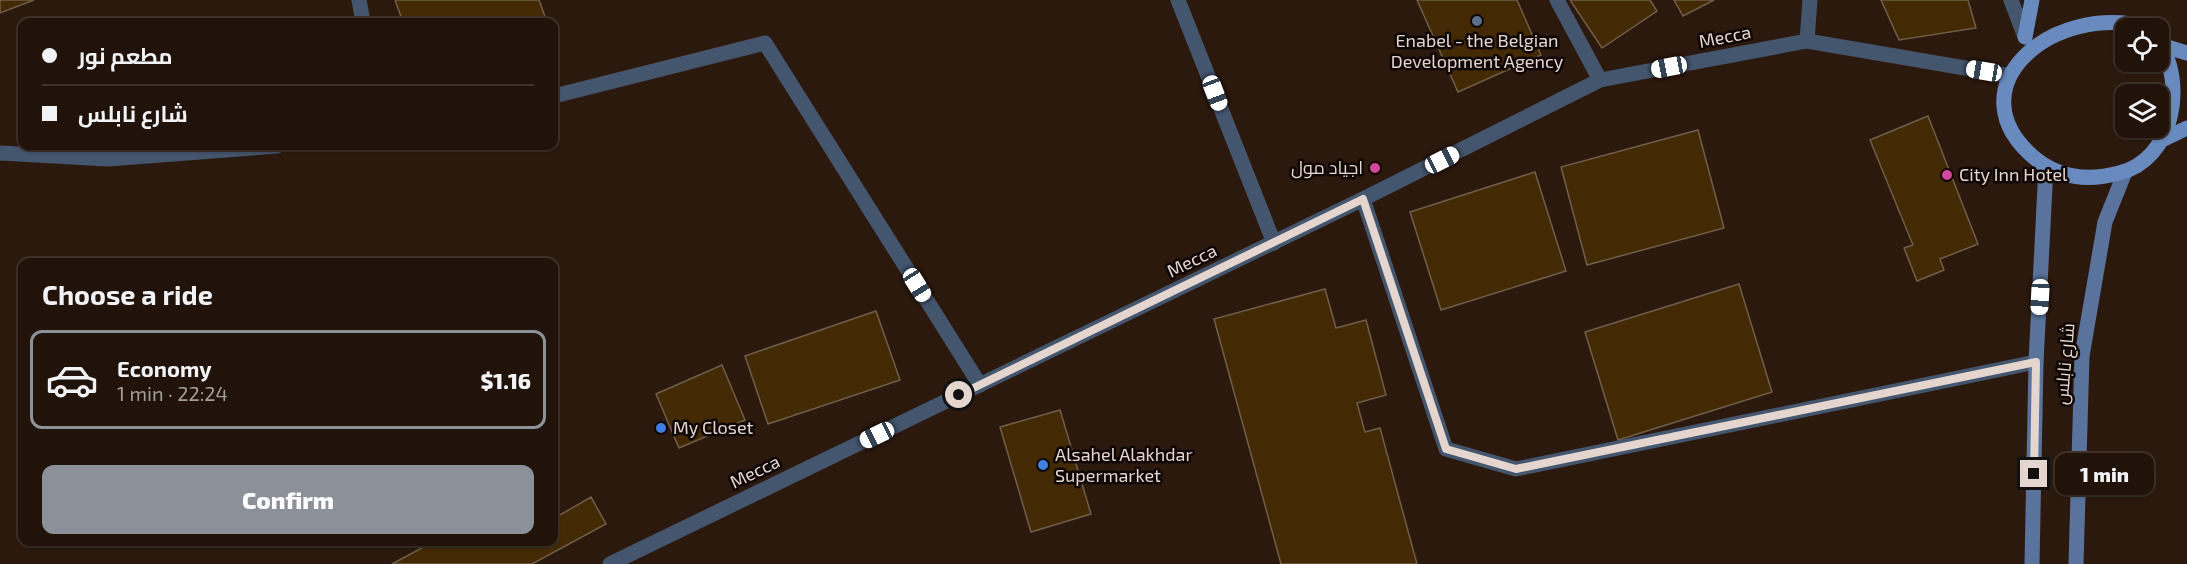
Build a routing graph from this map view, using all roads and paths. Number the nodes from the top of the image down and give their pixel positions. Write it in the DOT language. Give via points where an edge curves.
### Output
graph roads {
  1 [pos="359,0"];
  2 [pos="1178,0"];
  3 [pos="1557,0"];
  4 [pos="1810,0"];
  5 [pos="2011,0"];
  6 [pos="2032,0"];
  7 [pos="2112,9"];
  8 [pos="362,18"];
  9 [pos="2134,18"];
  10 [pos="2040,22"];
  11 [pos="2025,37"];
  12 [pos="1807,41"];
  13 [pos="2169,46"];
  14 [pos="2187,53"];
  15 [pos="2169,58"];
  16 [pos="2006,75"];
  17 [pos="1600,80"];
  18 [pos="558,95"];
  19 [pos="2187,128"];
  20 [pos="2164,139"];
  21 [pos="225,150"];
  22 [pos="0,153"];
  23 [pos="2046,166"];
  24 [pos="2125,172"];
  25 [pos="1363,199"];
  26 [pos="1274,243"];
  27 [pos="2036,362"];
  28 [pos="980,385"];
  29 [pos="610,564"];
  30 [pos="2032,564"];
  31 [pos="2076,564"];
  1 -- 8 [label="street"];
  2 -- 26 [label="street"];
  3 -- 17 [label="street"];
  4 -- 12 [label="street"];
  5 -- 11 [label="street"];
  6 -- 11 [label="main road"];
  7 -- 9 [label="main road"];
  10 -- 11 [label="main road"];
  11 -- 16 [label="main road"];
  12 -- 16 [label="street"];
  12 -- 17 [label="street, Mecca"];
  13 -- 14 [label="main road"];
  15 -- 20 [label="main road" via="2177,92 2174,116"];
  16 -- 23 [label="main road" via="2005,101 2011,127 2026,150"];
  17 -- 25 [label="street, Mecca"];
  18 -- 28 [label="street" via="765,43"];
  19 -- 20 [label="main road"];
  20 -- 24 [label="main road" via="2147,158"];
  21 -- 22 [label="street" via="108,159"];
  23 -- 24 [label="main road" via="2072,177 2098,178"];
  23 -- 27 [label="main road, شارع نابلس"];
  24 -- 31 [label="main road, شارع نابلس" via="2105,222 2082,356"];
  25 -- 26 [label="street, Mecca"];
  25 -- 27 [label="street" via="1446,449 1516,469"];
  26 -- 28 [label="street, Mecca"];
  27 -- 30 [label="main road, شارع نابلس"];
  28 -- 29 [label="street, Mecca"];
}
